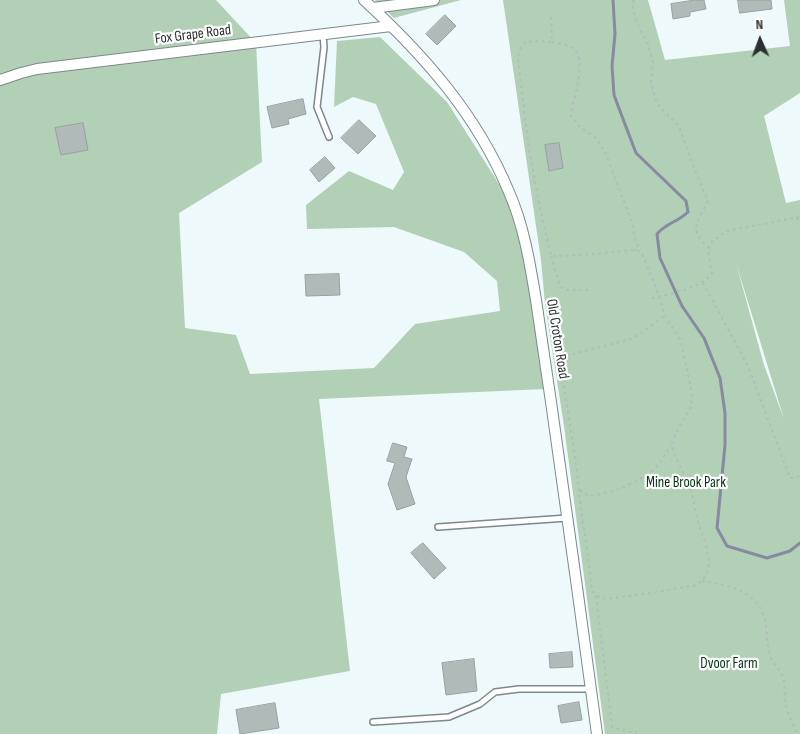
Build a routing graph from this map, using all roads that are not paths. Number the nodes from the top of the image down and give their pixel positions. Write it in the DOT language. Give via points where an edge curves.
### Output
graph roads {
  1 [pos="364,0"];
  2 [pos="434,0"];
  3 [pos="373,8"];
  4 [pos="391,26"];
  5 [pos="323,35"];
  6 [pos="0,80"];
  7 [pos="329,137"];
  8 [pos="567,518"];
  9 [pos="438,527"];
  10 [pos="591,689"];
  11 [pos="373,722"];
  12 [pos="597,734"];
  1 -- 3 [label="street, Old Croton Road"];
  2 -- 3 [label="street"];
  3 -- 4 [label="street, Old Croton Road"];
  4 -- 5 [label="street, Fox Grape Road"];
  4 -- 8 [label="street, Old Croton Road" via="433,70 470,116 510,194 533,280"];
  5 -- 6 [label="street, Fox Grape Road" via="37,69"];
  5 -- 7 [label="lane" via="317,107"];
  8 -- 9 [label="lane"];
  8 -- 10 [label="street, Old Croton Road"];
  10 -- 11 [label="lane" via="495,692 480,704 449,717"];
  10 -- 12 [label="street, Old Croton Road"];
}
